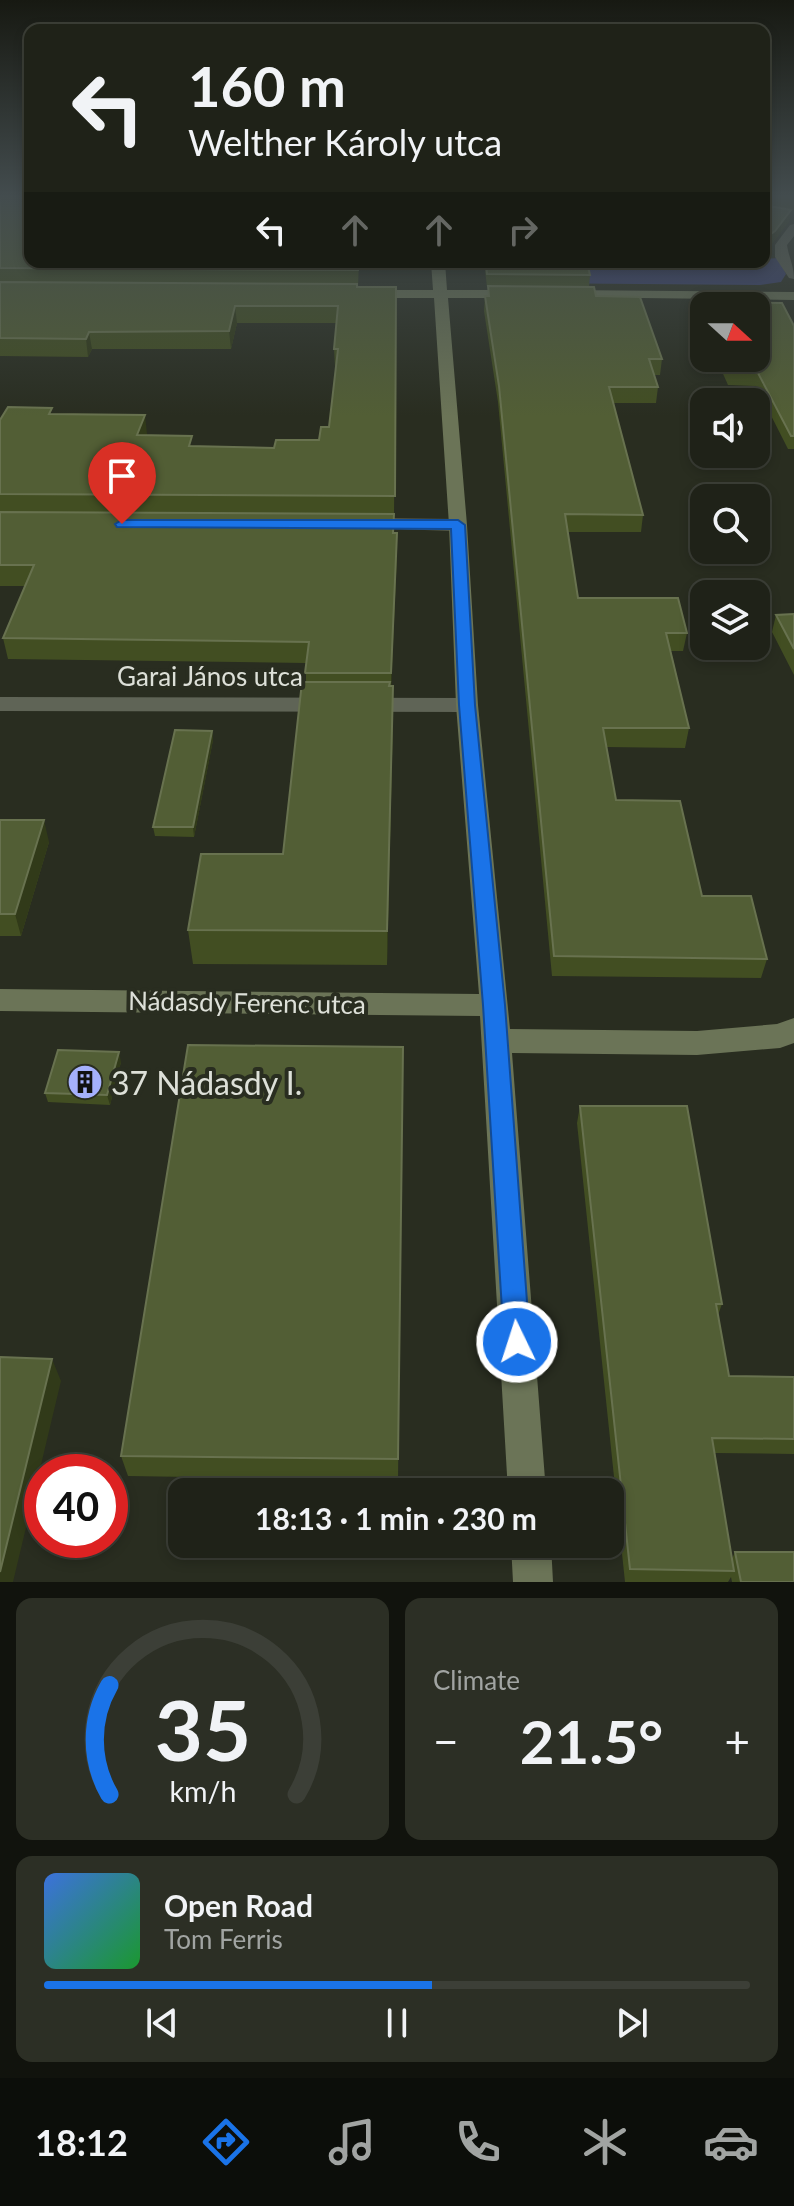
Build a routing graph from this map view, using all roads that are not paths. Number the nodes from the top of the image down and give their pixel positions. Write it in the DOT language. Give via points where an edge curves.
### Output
graph roads {
  1 [pos="438,269"];
  2 [pos="351,294"];
  3 [pos="439,294"];
  4 [pos="794,296"];
  5 [pos="347,524"];
  6 [pos="458,525"];
  7 [pos="0,704"];
  8 [pos="467,705"];
  9 [pos="0,1000"];
  10 [pos="494,1005"];
  11 [pos="794,1030"];
  12 [pos="497,1041"];
  13 [pos="526,1478"];
  14 [pos="532,1558"];
  15 [pos="533,1582"];
  1 -- 3 [label="street"];
  2 -- 3 [label="street"];
  3 -- 4 [label="street"];
  3 -- 6 [label="street"];
  5 -- 6 [label="street"];
  6 -- 8 [label="street"];
  7 -- 8 [label="street, Garai János utca"];
  8 -- 10 [label="street"];
  9 -- 10 [label="street, Nádasdy Ferenc utca"];
  10 -- 12 [label="street"];
  11 -- 12 [label="street" via="780,1036 697,1043"];
  12 -- 13 [label="street"];
  14 -- 15 [label="street"];
}
